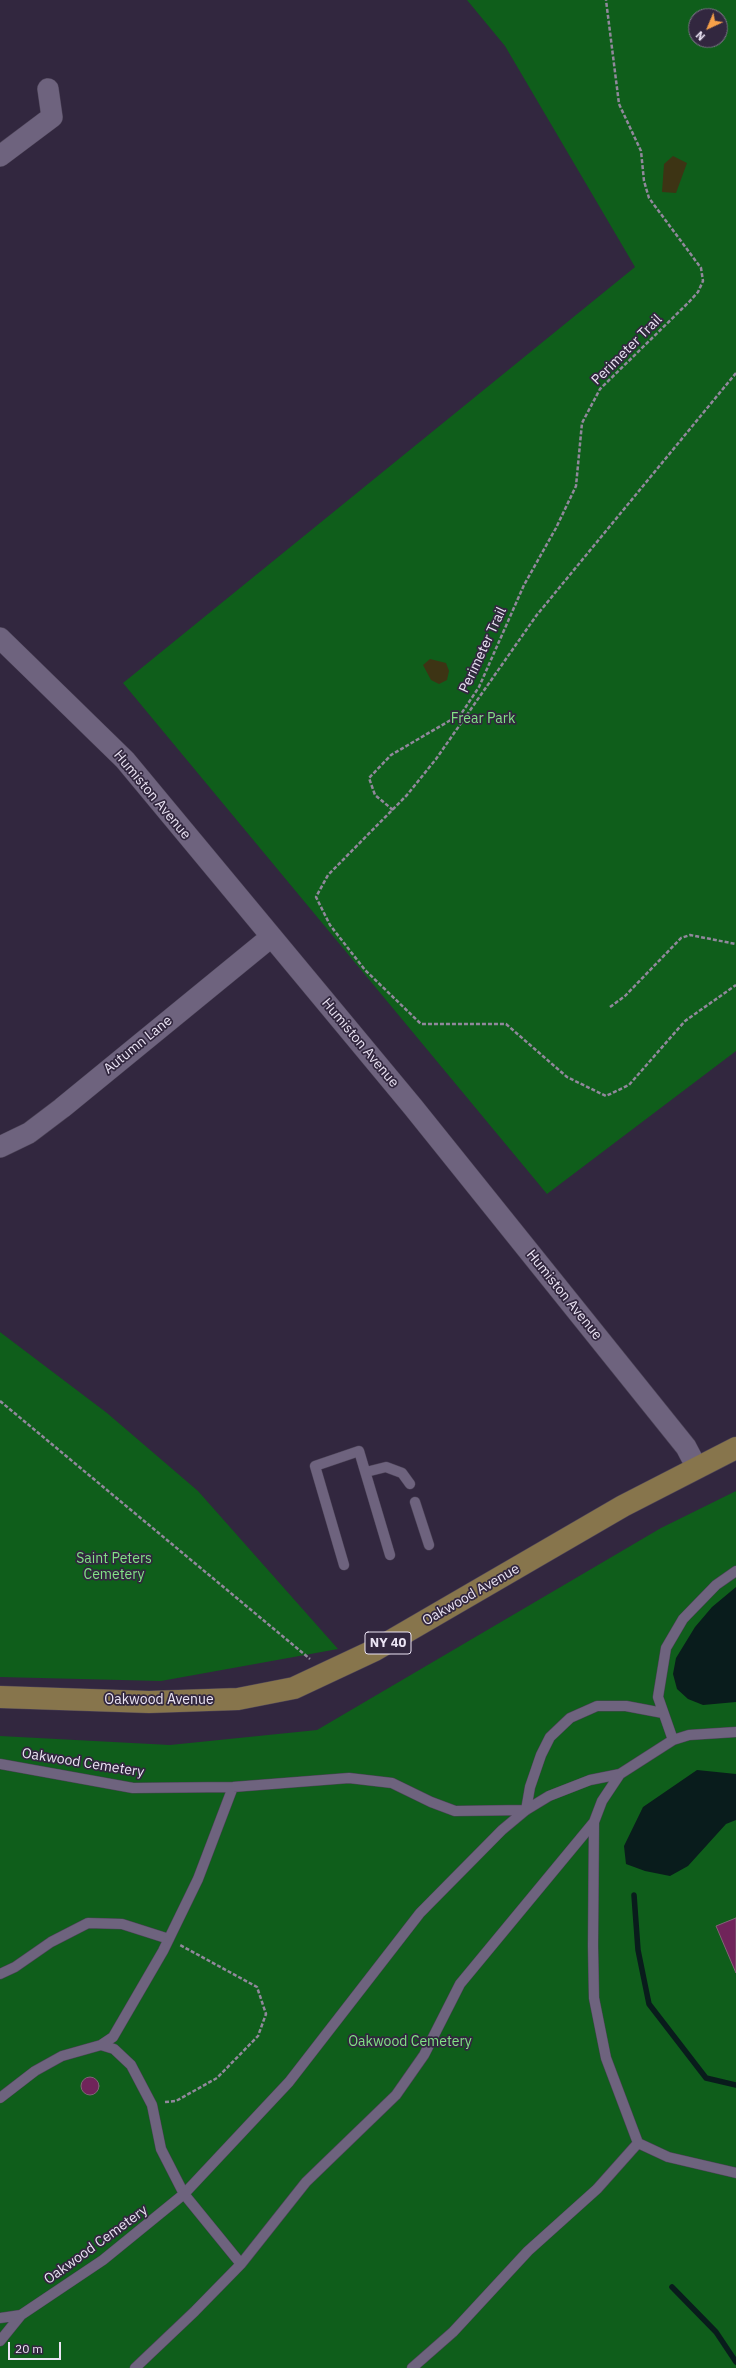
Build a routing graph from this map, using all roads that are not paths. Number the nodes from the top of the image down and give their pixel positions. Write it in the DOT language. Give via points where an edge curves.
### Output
graph roads {
  1 [pos="48,89"];
  2 [pos="0,156"];
  3 [pos="0,638"];
  4 [pos="271,937"];
  5 [pos="0,1147"];
  6 [pos="736,1448"];
  7 [pos="697,1468"];
  8 [pos="366,1472"];
  9 [pos="410,1484"];
  10 [pos="415,1502"];
  11 [pos="429,1545"];
  12 [pos="390,1555"];
  13 [pos="344,1565"];
  14 [pos="736,1571"];
  15 [pos="0,1697"];
  16 [pos="663,1713"];
  17 [pos="736,1732"];
  18 [pos="673,1740"];
  19 [pos="0,1764"];
  20 [pos="620,1774"];
  21 [pos="233,1787"];
  22 [pos="526,1810"];
  23 [pos="594,1822"];
  24 [pos="169,1939"];
  25 [pos="0,1974"];
  26 [pos="101,2045"];
  27 [pos="0,2098"];
  28 [pos="638,2143"];
  29 [pos="736,2172"];
  30 [pos="184,2194"];
  31 [pos="241,2264"];
  32 [pos="21,2315"];
  33 [pos="0,2318"];
  34 [pos="0,2341"];
  35 [pos="134,2368"];
  36 [pos="412,2368"];
  1 -- 2 [label="street" via="52,117"];
  3 -- 4 [label="street, Humiston Avenue" via="125,760"];
  4 -- 5 [label="street, Autumn Lane" via="62,1108 29,1133"];
  4 -- 7 [label="street, Humiston Avenue" via="418,1113 681,1441"];
  6 -- 7 [label="main road, Oakwood Avenue / NY 40"];
  7 -- 15 [label="main road, Oakwood Avenue / NY 40" via="623,1506 375,1650 294,1688 238,1699 149,1702"];
  8 -- 9 [label="lane" via="386,1467 402,1473"];
  8 -- 12 [label="lane"];
  8 -- 13 [label="lane" via="359,1451 315,1466"];
  10 -- 11 [label="lane"];
  14 -- 16 [label="lane" via="716,1585 683,1619 666,1648 658,1697"];
  16 -- 18 [label="lane"];
  16 -- 22 [label="lane" via="626,1706 597,1706 570,1718 550,1736 530,1787"];
  17 -- 18 [label="lane, Oakwood Cemetery" via="689,1735"];
  18 -- 20 [label="lane, Oakwood Cemetery"];
  19 -- 21 [label="lane, Oakwood Cemetery" via="133,1788"];
  20 -- 22 [label="lane, Oakwood Cemetery" via="590,1780 549,1796"];
  20 -- 23 [label="lane, Oakwood Cemetery" via="602,1801"];
  21 -- 22 [label="lane, Oakwood Cemetery" via="349,1778 392,1783 431,1802 455,1810"];
  21 -- 24 [label="lane" via="198,1880"];
  22 -- 30 [label="lane, Oakwood Cemetery" via="502,1830 420,1913 289,2082"];
  23 -- 28 [label="lane, Oakwood Cemetery" via="594,1998 606,2058"];
  23 -- 31 [label="lane, Oakwood Cemetery" via="460,1984 424,2056 396,2095 306,2182"];
  24 -- 25 [label="lane" via="122,1924 88,1923 50,1942 15,1967"];
  24 -- 26 [label="lane" via="113,2037"];
  26 -- 27 [label="lane" via="62,2056 34,2071"];
  26 -- 30 [label="lane" via="114,2049 131,2065 152,2104 161,2149"];
  28 -- 29 [label="lane" via="668,2157"];
  28 -- 36 [label="lane" via="597,2189 528,2251 453,2332"];
  30 -- 31 [label="lane"];
  30 -- 32 [label="lane, Oakwood Cemetery" via="103,2260"];
  31 -- 35 [label="lane, Oakwood Cemetery"];
  32 -- 33 [label="lane, Oakwood Cemetery"];
  32 -- 34 [label="lane, Oakwood Cemetery"];
}
